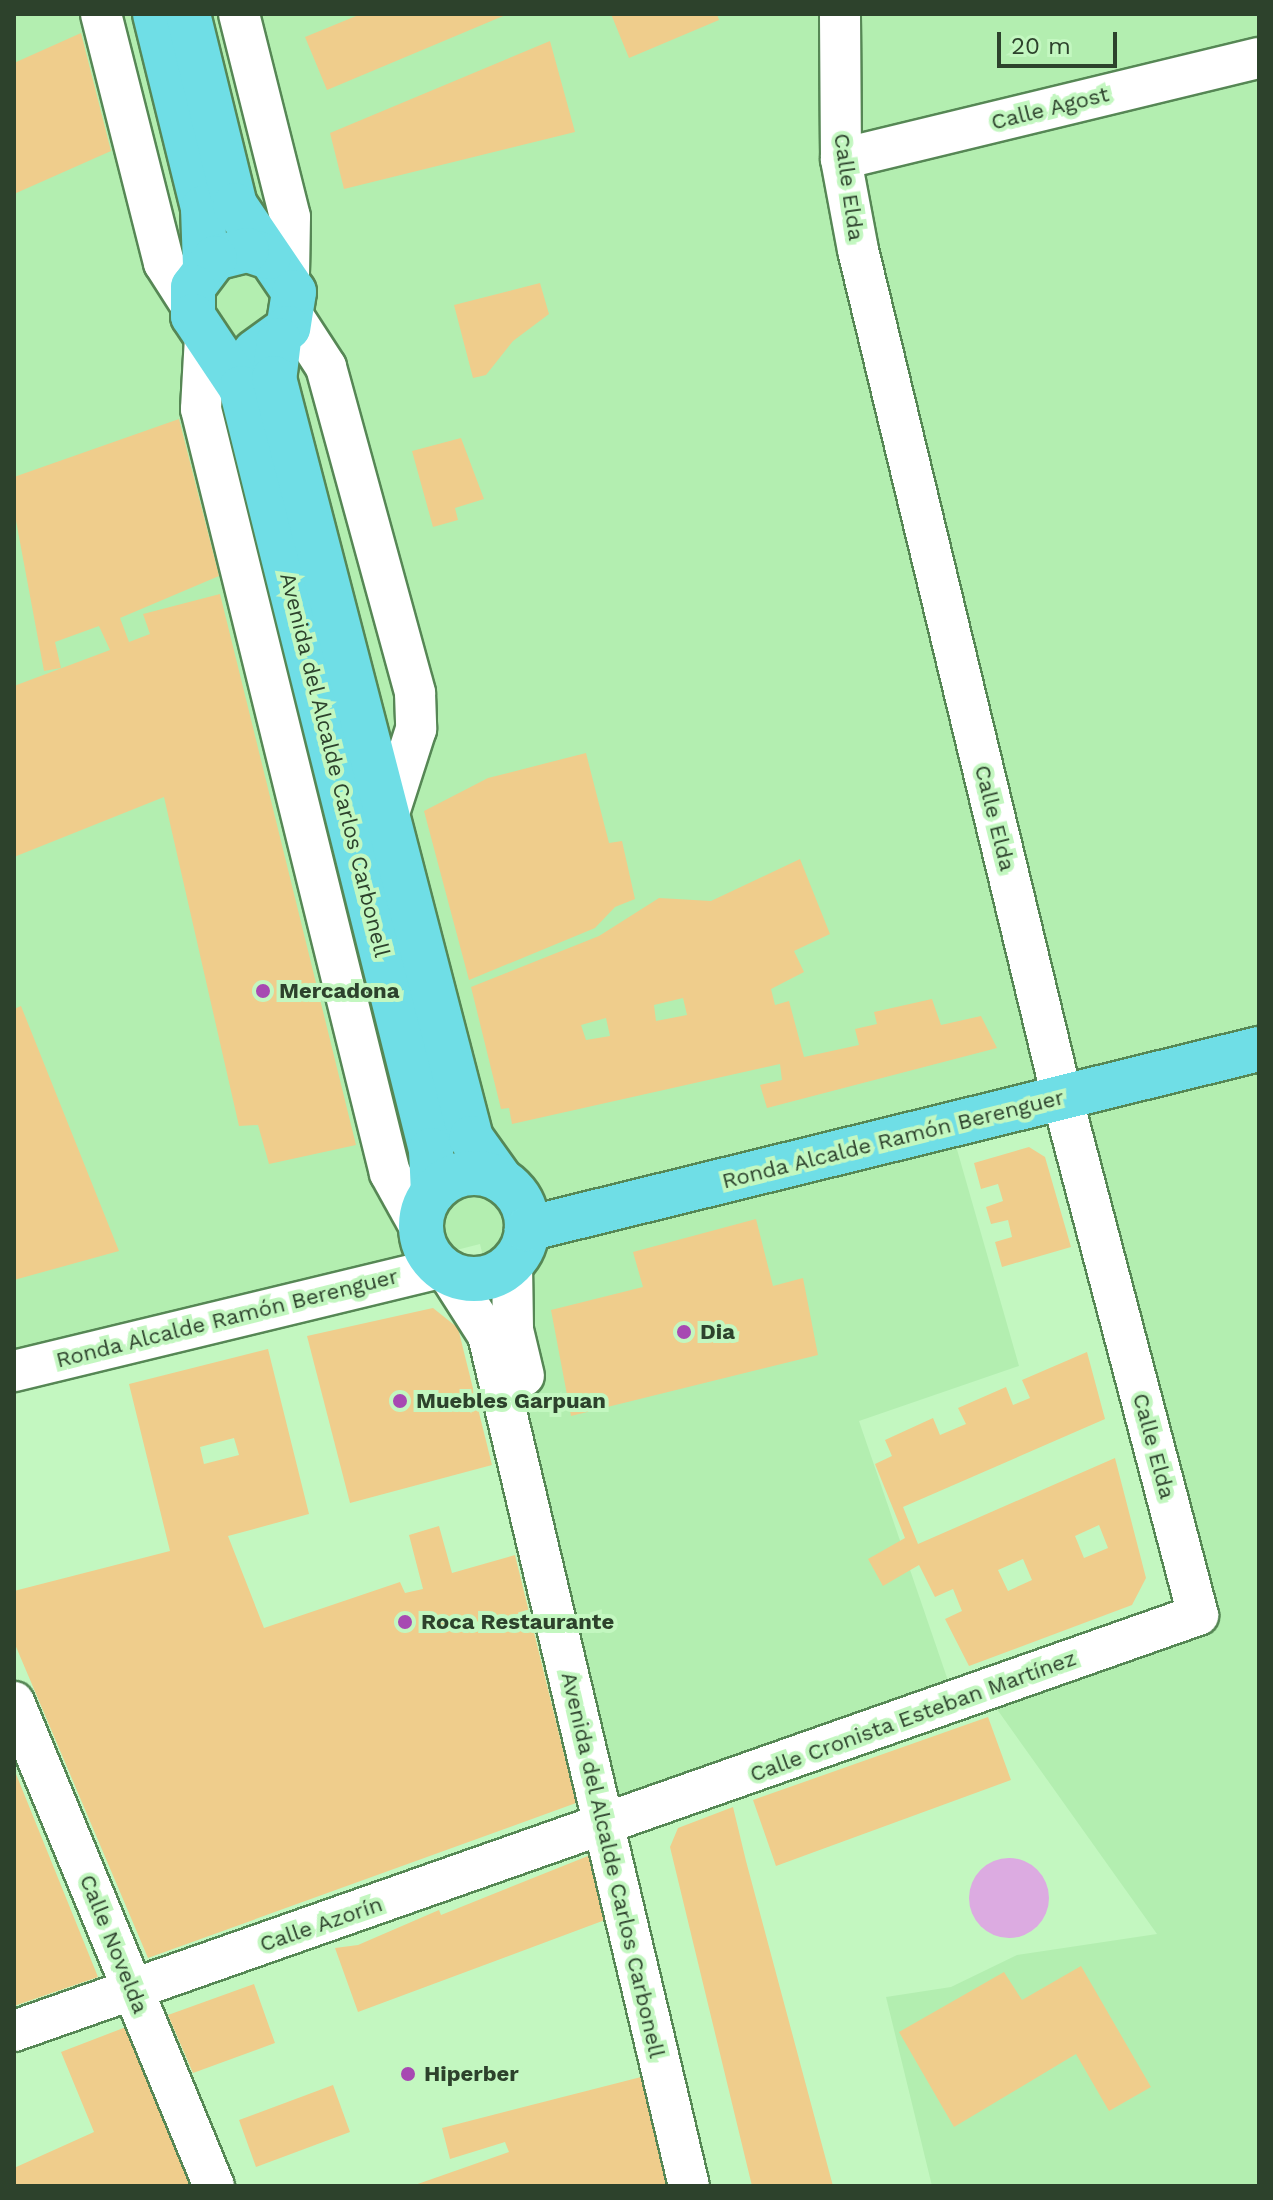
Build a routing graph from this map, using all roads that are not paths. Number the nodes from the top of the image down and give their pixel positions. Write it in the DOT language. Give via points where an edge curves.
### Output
graph roads {
  1 [pos="101,14"];
  2 [pos="155,14"];
  3 [pos="188,14"];
  4 [pos="239,14"];
  5 [pos="840,14"];
  6 [pos="1259,58"];
  7 [pos="841,159"];
  8 [pos="282,297"];
  9 [pos="204,313"];
  10 [pos="388,816"];
  11 [pos="1259,1049"];
  12 [pos="1062,1097"];
  13 [pos="501,1180"];
  14 [pos="433,1241"];
  15 [pos="520,1247"];
  16 [pos="14,1351"];
  17 [pos="14,1371"];
  18 [pos="1198,1615"];
  19 [pos="14,1702"];
  20 [pos="616,1822"];
  21 [pos="132,1989"];
  22 [pos="14,2031"];
  23 [pos="214,2186"];
  24 [pos="689,2186"];
  25 [pos="714,2186"];
  1 -- 9 [label="street" via="164,263"];
  2 -- 9 [label="main road, Avenida del Alcalde Carlos Carbonell" via="203,208"];
  3 -- 8 [label="main road" via="235,205"];
  4 -- 8 [label="street" via="290,217"];
  5 -- 7 [label="street, Calle Elda"];
  6 -- 7 [label="street, Calle Agost"];
  7 -- 12 [label="street, Calle Elda"];
  8 -- 9 [label="main road" via="248,354"];
  8 -- 9 [label="main road" via="234,251"];
  8 -- 10 [label="main road, Avenida del Alcalde Carlos Carbonell" via="274,378"];
  8 -- 10 [label="street" via="326,367 415,693 410,756"];
  9 -- 14 [label="main road, Avenida del Alcalde Carlos Carbonell" via="241,388 431,1150"];
  10 -- 13 [label="main road, Avenida del Alcalde Carlos Carbonell" via="471,1138"];
  11 -- 12 [label="main road, Ronda Alcalde Ramón Berenguer"];
  12 -- 15 [label="main road, Ronda Alcalde Ramón Berenguer"];
  12 -- 18 [label="street, Calle Elda"];
  13 -- 14 [label="main road" via="461,1175"];
  13 -- 15 [label="main road" via="518,1197"];
  14 -- 15 [label="main road" via="483,1279"];
  14 -- 16 [label="street, Ronda Alcalde Ramón Berenguer" via="363,1264"];
  14 -- 17 [label="street, Ronda Alcalde Ramón Berenguer"];
  14 -- 20 [label="street, Avenida del Alcalde Carlos Carbonell" via="488,1335"];
  15 -- 20 [label="street, Avenida del Alcalde Carlos Carbonell" via="513,1330"];
  18 -- 20 [label="street, Calle Cronista Esteban Martínez"];
  19 -- 21 [label="street, Calle Novelda"];
  20 -- 21 [label="street, Calle Azorín"];
  20 -- 24 [label="street, Avenida del Alcalde Carlos Carbonell"];
  20 -- 25 [label="street, Avenida del Alcalde Carlos Carbonell"];
  21 -- 22 [label="street, Calle Azorín"];
  21 -- 23 [label="street, Calle Novelda"];
}
